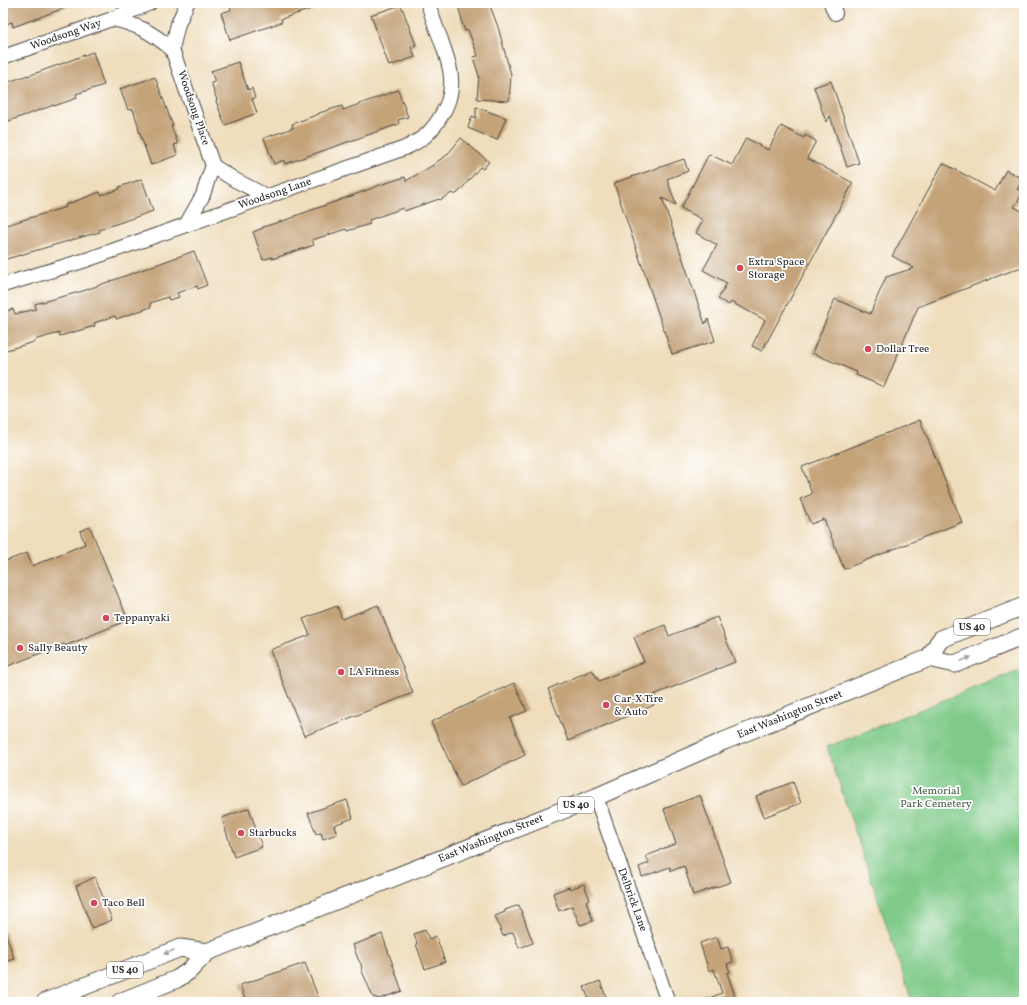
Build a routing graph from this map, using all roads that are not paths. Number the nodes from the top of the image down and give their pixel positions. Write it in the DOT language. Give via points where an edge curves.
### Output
graph roads {
  1 [pos="150,3"];
  2 [pos="188,3"];
  3 [pos="428,3"];
  4 [pos="112,19"];
  5 [pos="172,49"];
  6 [pos="3,57"];
  7 [pos="213,166"];
  8 [pos="268,197"];
  9 [pos="186,225"];
  10 [pos="3,285"];
  11 [pos="1024,606"];
  12 [pos="1024,636"];
  13 [pos="929,658"];
  14 [pos="596,798"];
  15 [pos="207,952"];
  16 [pos="45,1002"];
  17 [pos="120,1002"];
  18 [pos="668,1002"];
  1 -- 4 [label="street, Woodsong Way"];
  2 -- 5 [label="street" via="178,24"];
  3 -- 8 [label="street, Woodsong Lane" via="447,57 451,79 445,110 431,131 424,138 405,148"];
  4 -- 5 [label="street" via="146,30"];
  4 -- 6 [label="street, Woodsong Way"];
  5 -- 7 [label="street, Woodsong Place"];
  7 -- 8 [label="street"];
  7 -- 9 [label="street" via="203,195"];
  8 -- 9 [label="street, Woodsong Lane"];
  9 -- 10 [label="street, Woodsong Lane" via="86,260"];
  11 -- 13 [label="main road, US 40" via="941,639"];
  13 -- 12 [label="main road, US 40, one-way" via="954,664"];
  13 -- 14 [label="main road, East Washington Street / US 40" via="724,741"];
  14 -- 15 [label="main road, East Washington Street / US 40"];
  14 -- 18 [label="street, Delbrick Lane"];
  15 -- 16 [label="main road, US 40, one-way" via="180,948"];
  15 -- 17 [label="main road, East Washington Street / US 40" via="189,971 176,979"];
}
